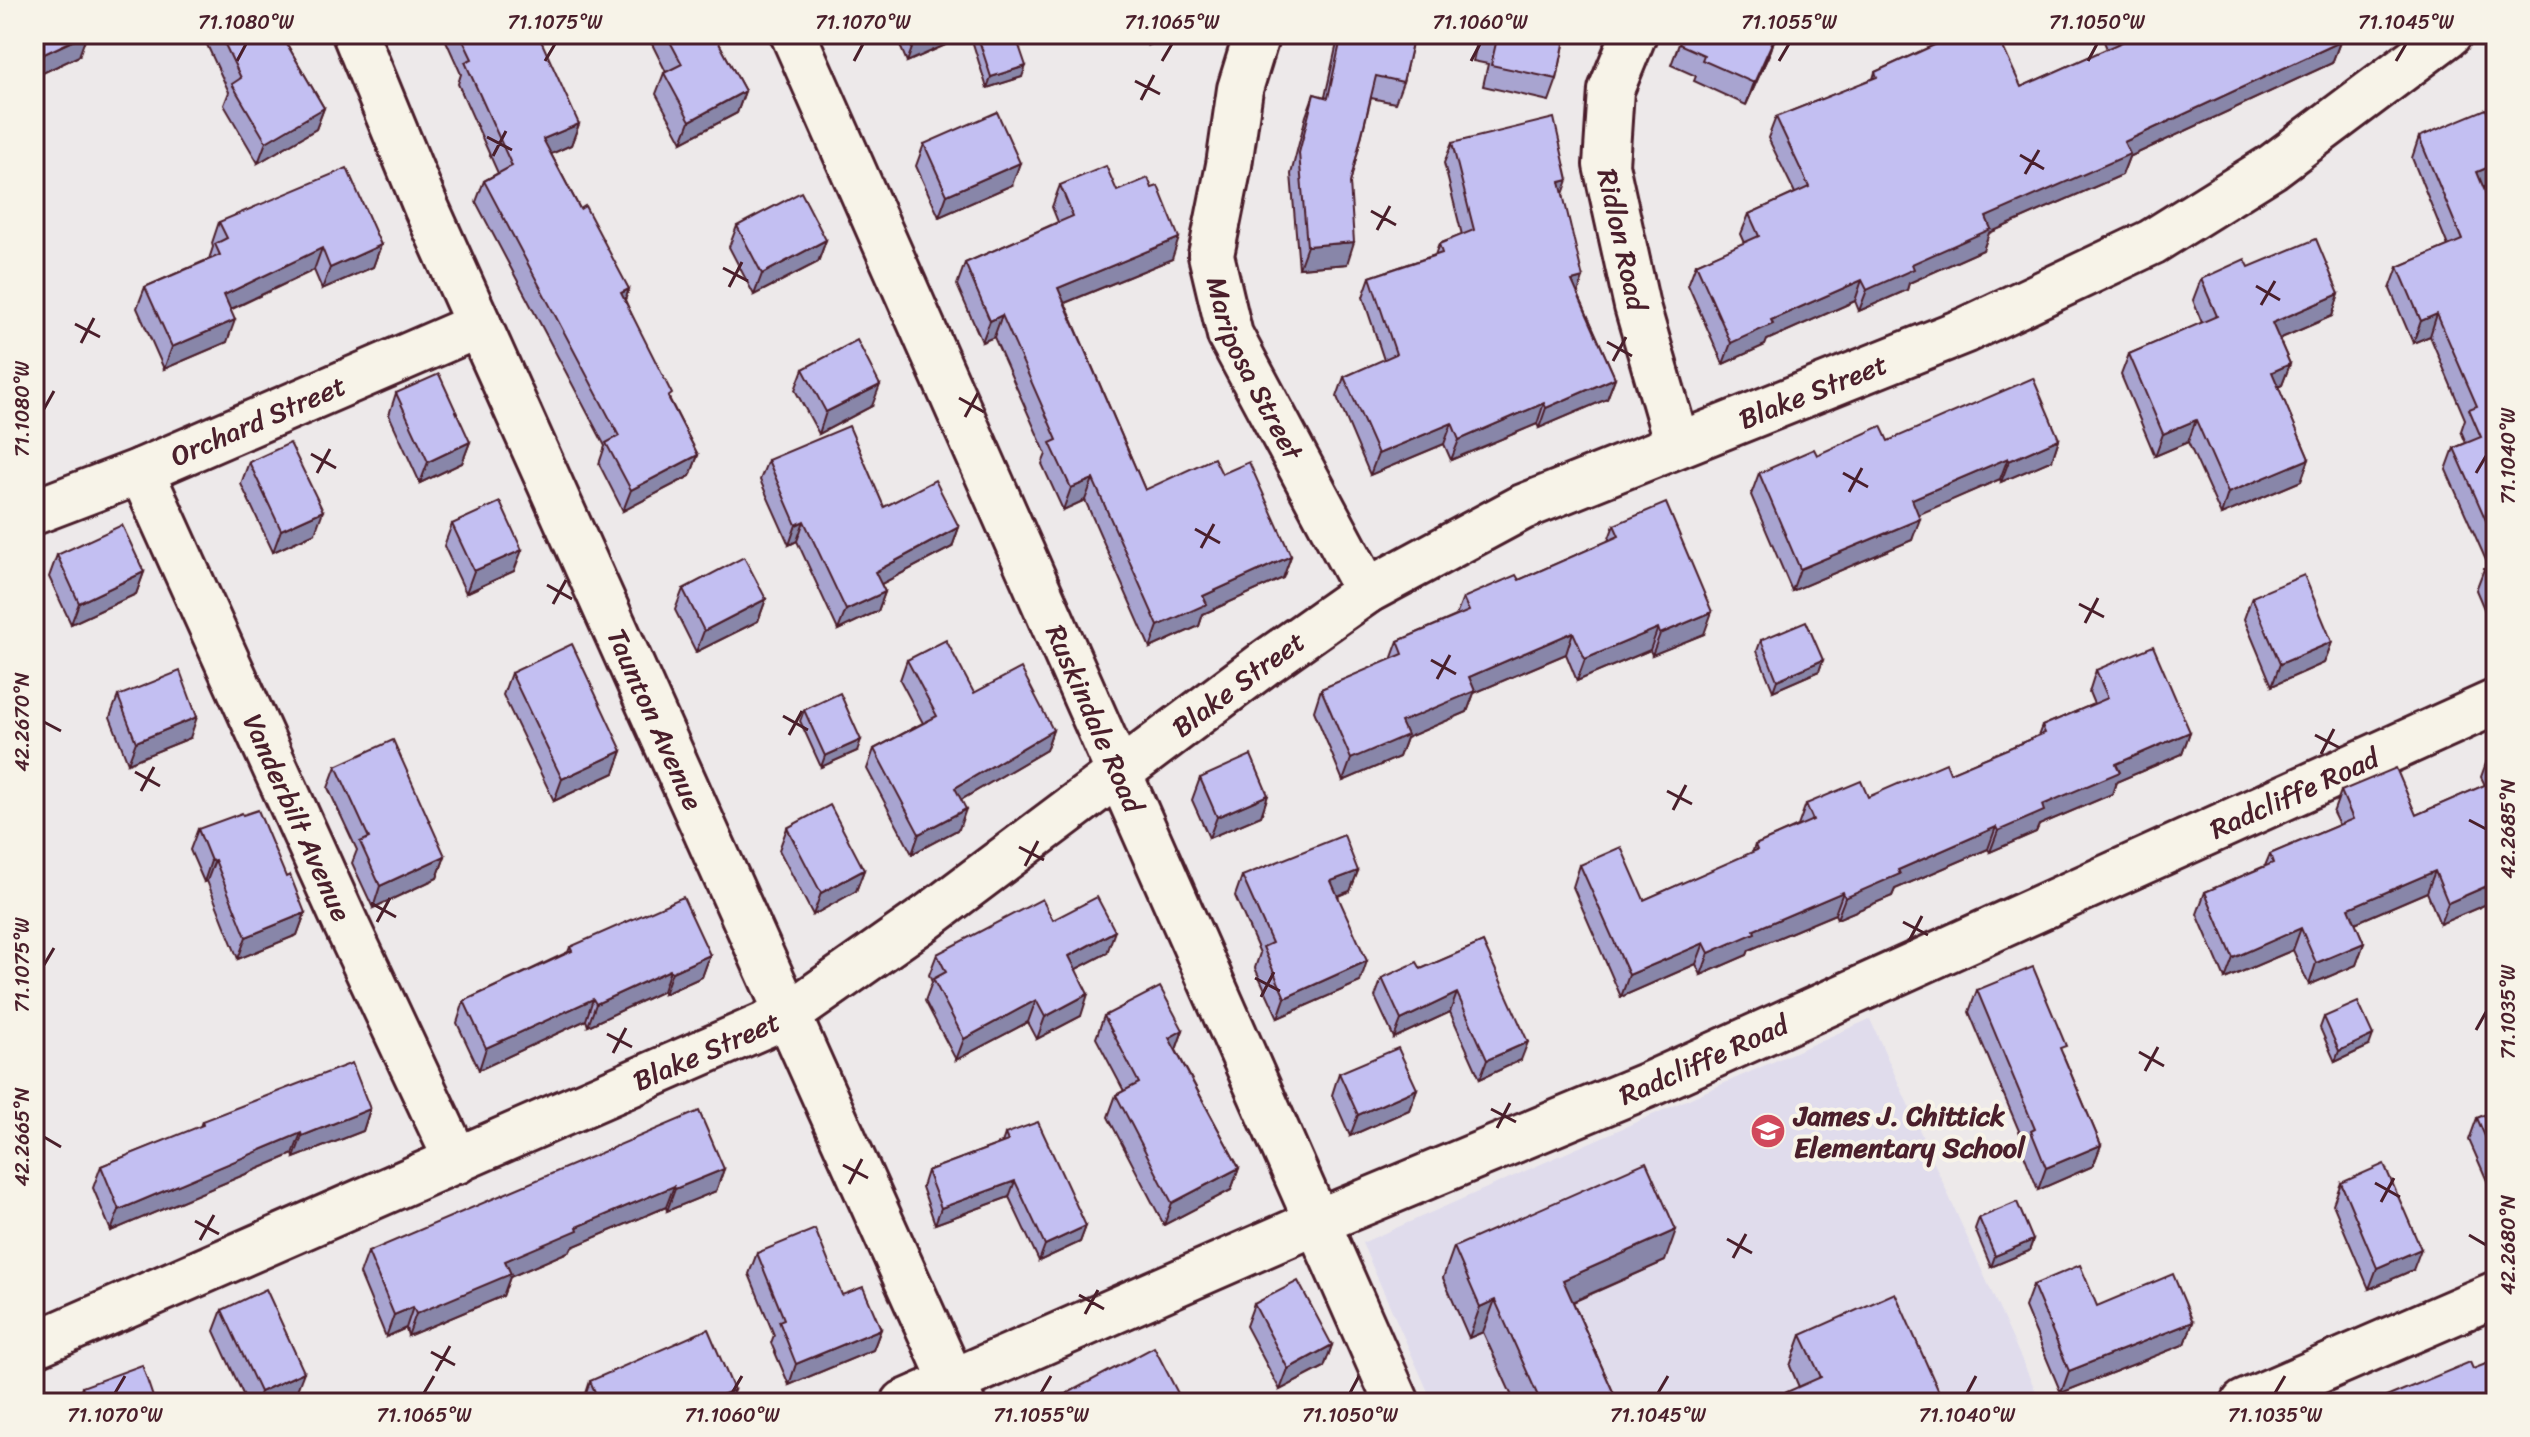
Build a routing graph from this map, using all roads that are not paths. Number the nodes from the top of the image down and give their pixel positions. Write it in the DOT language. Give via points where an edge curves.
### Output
graph roads {
  1 [pos="355,34"];
  2 [pos="793,34"];
  3 [pos="1257,34"];
  4 [pos="1634,34"];
  5 [pos="2449,34"];
  6 [pos="479,325"];
  7 [pos="1677,444"];
  8 [pos="141,471"];
  9 [pos="34,512"];
  10 [pos="1367,591"];
  11 [pos="2496,702"];
  12 [pos="1121,773"];
  13 [pos="788,1015"];
  14 [pos="457,1161"];
  15 [pos="1317,1222"];
  16 [pos="2496,1294"];
  17 [pos="34,1345"];
  18 [pos="957,1392"];
  19 [pos="904,1403"];
  20 [pos="1397,1403"];
  21 [pos="2244,1403"];
  1 -- 6 [label="street, Taunton Avenue"];
  2 -- 12 [label="street, Ruskindale Road"];
  3 -- 10 [label="street, Mariposa Street" via="1240,89 1211,255 1230,335"];
  4 -- 7 [label="street, Ridlon Road" via="1611,90 1606,165 1637,306"];
  5 -- 7 [label="street, Blake Street" via="2272,167 2152,242 1966,330"];
  6 -- 8 [label="street, Orchard Street"];
  6 -- 13 [label="street, Taunton Avenue"];
  7 -- 10 [label="street, Blake Street" via="1523,507"];
  8 -- 9 [label="street, Orchard Street"];
  8 -- 14 [label="street, Vanderbilt Avenue"];
  10 -- 12 [label="street, Blake Street"];
  11 -- 15 [label="street, Radcliffe Road" via="1650,1084"];
  12 -- 13 [label="street, Blake Street"];
  12 -- 15 [label="street, Ruskindale Road"];
  13 -- 14 [label="street, Blake Street"];
  13 -- 18 [label="street, Taunton Avenue"];
  14 -- 17 [label="street, Blake Street"];
  15 -- 18 [label="street, Radcliffe Road"];
  15 -- 20 [label="street, Ruskindale Road"];
  16 -- 21 [label="street"];
  18 -- 19 [label="street, Radcliffe Road"];
}
